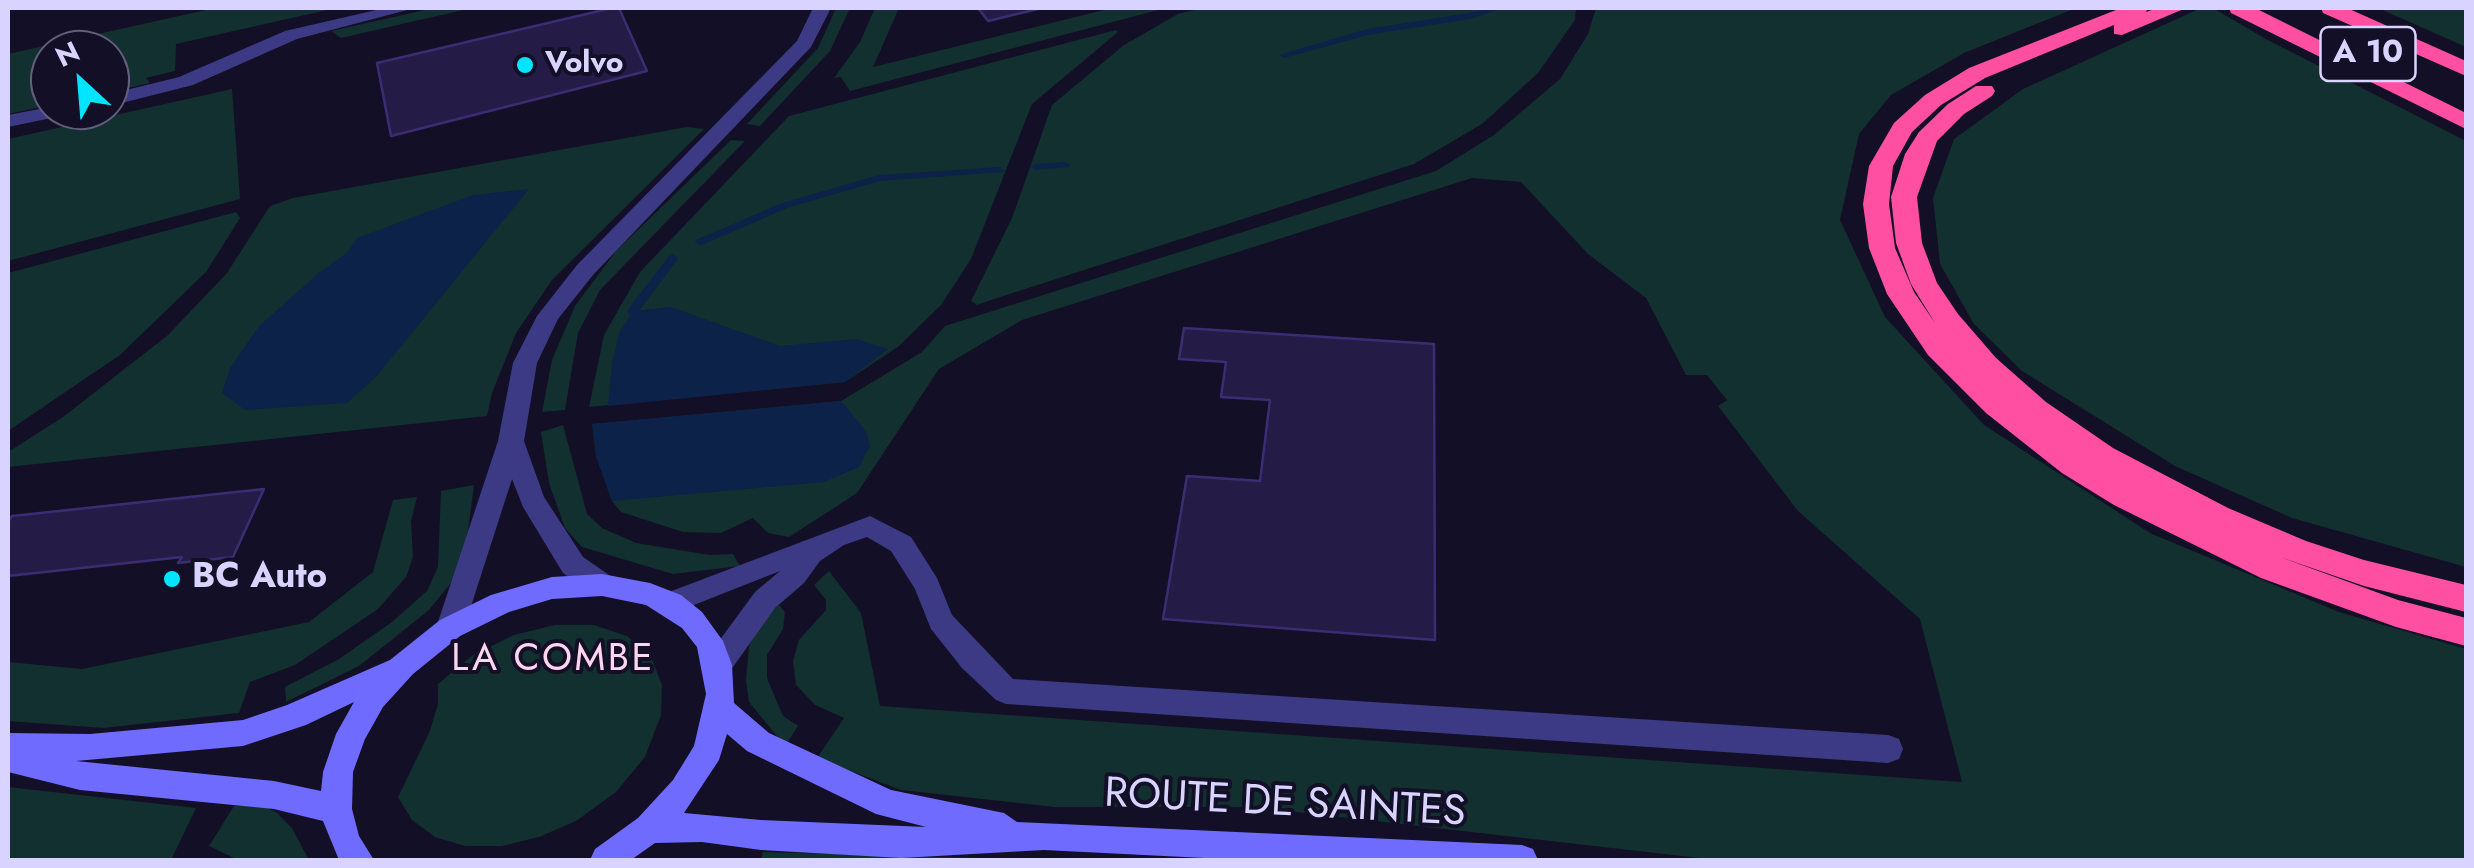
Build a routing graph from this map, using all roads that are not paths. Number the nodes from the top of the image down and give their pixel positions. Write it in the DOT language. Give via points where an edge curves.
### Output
graph roads {
  1 [pos="406,8"];
  2 [pos="822,8"];
  3 [pos="2138,8"];
  4 [pos="2239,8"];
  5 [pos="2270,8"];
  6 [pos="2331,8"];
  7 [pos="2172,9"];
  8 [pos="2466,70"];
  9 [pos="130,95"];
  10 [pos="2466,100"];
  11 [pos="2466,122"];
  12 [pos="511,441"];
  13 [pos="810,553"];
  14 [pos="602,584"];
  15 [pos="2466,598"];
  16 [pos="671,603"];
  17 [pos="450,628"];
  18 [pos="2466,632"];
  19 [pos="402,665"];
  20 [pos="718,665"];
  21 [pos="720,710"];
  22 [pos="8,746"];
  23 [pos="1888,749"];
  24 [pos="8,759"];
  25 [pos="336,810"];
  26 [pos="650,828"];
  27 [pos="1044,836"];
  28 [pos="358,860"];
  29 [pos="606,860"];
  30 [pos="1522,860"];
  1 -- 9 [label="street" via="292,35 186,82"];
  2 -- 12 [label="street" via="806,43 548,316 526,364"];
  3 -- 18 [label="highway" via="1976,74 1902,128 1881,166 1876,204 1882,248 1902,294 1965,378 2033,436 2112,489 2273,569"];
  4 -- 11 [label="highway"];
  5 -- 10 [label="highway, A 10"];
  6 -- 8 [label="highway, A 10"];
  7 -- 15 [label="highway" via="1994,85 1927,137 1904,198 1909,243 1924,284 1966,343 2012,389 2140,479 2294,550"];
  12 -- 14 [label="street" via="532,500 573,565"];
  12 -- 17 [label="street"];
  13 -- 16 [label="street"];
  13 -- 20 [label="street" via="764,600"];
  13 -- 23 [label="street" via="870,526 901,544 941,621 1006,691"];
  14 -- 16 [label="street"];
  14 -- 17 [label="street" via="552,588"];
  16 -- 20 [label="street" via="709,641"];
  17 -- 19 [label="street"];
  19 -- 22 [label="street" via="326,703 243,733 90,748"];
  19 -- 25 [label="street" via="351,734 338,772"];
  20 -- 21 [label="street"];
  21 -- 26 [label="street" via="708,750"];
  21 -- 27 [label="street" via="758,742 887,804"];
  24 -- 25 [label="street" via="80,776 274,794"];
  25 -- 28 [label="street" via="345,843"];
  26 -- 27 [label="street" via="901,843"];
  26 -- 29 [label="street"];
  27 -- 30 [label="street, ROUTE DE SAINTES"];
}
